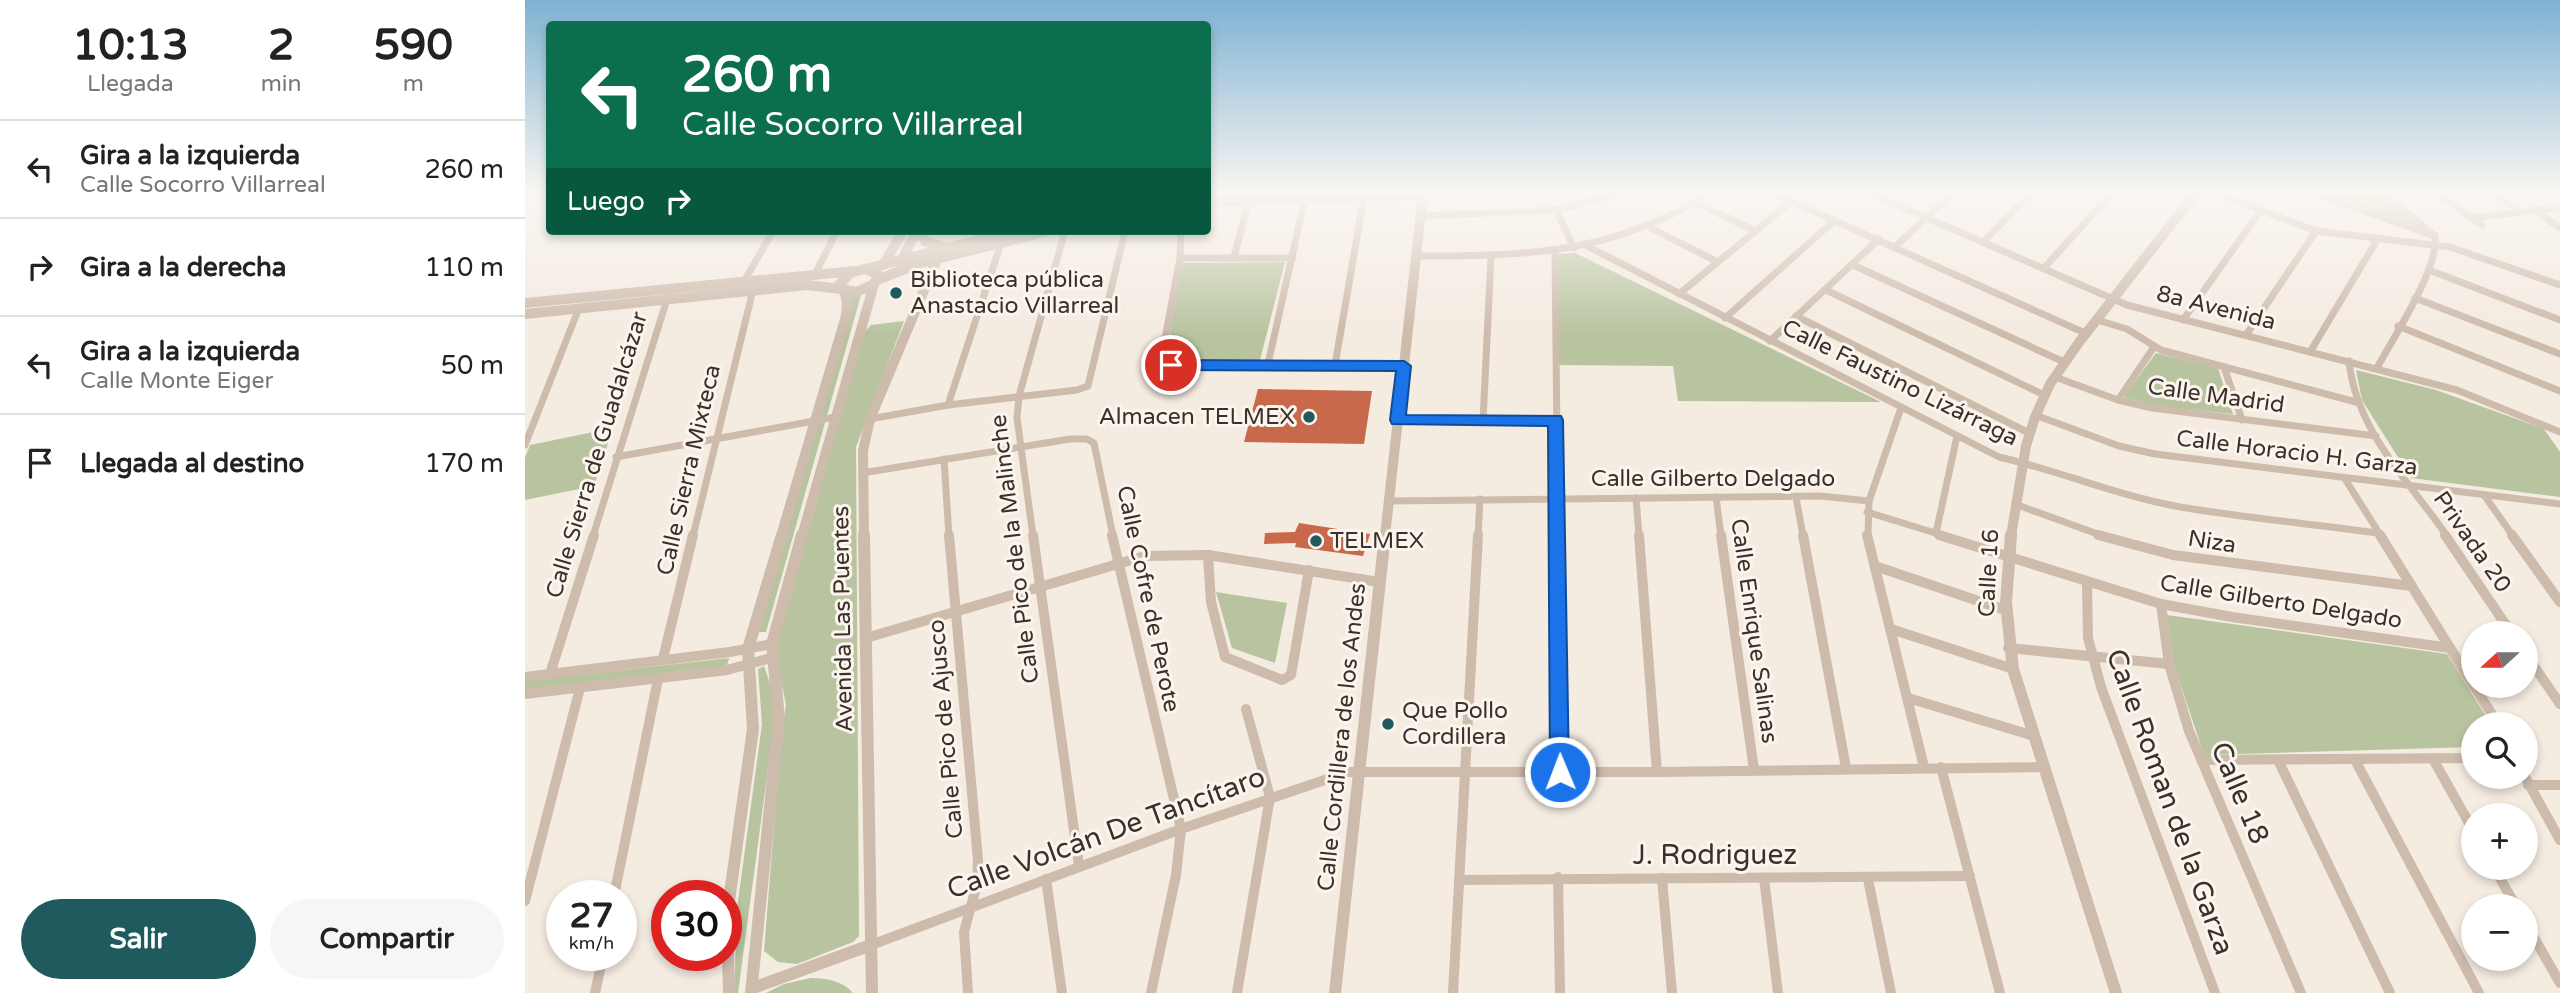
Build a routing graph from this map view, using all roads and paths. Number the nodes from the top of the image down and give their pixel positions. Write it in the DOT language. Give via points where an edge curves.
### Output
graph roads {
  1 [pos="768,240"];
  2 [pos="832,240"];
  3 [pos="897,240"];
  4 [pos="913,240"];
  5 [pos="923,240"];
  6 [pos="976,240"];
  7 [pos="1011,240"];
  8 [pos="1062,240"];
  9 [pos="1123,240"];
  10 [pos="1181,240"];
  11 [pos="1238,240"];
  12 [pos="1297,240"];
  13 [pos="1356,240"];
  14 [pos="1419,240"];
  15 [pos="1570,240"];
  16 [pos="1607,240"];
  17 [pos="1675,240"];
  18 [pos="1745,240"];
  19 [pos="1812,240"];
  20 [pos="1878,240"];
  21 [pos="1882,240"];
  22 [pos="1902,240"];
  23 [pos="1979,240"];
  24 [pos="2069,240"];
  25 [pos="2159,240"];
  26 [pos="2239,240"];
  27 [pos="2310,240"];
  28 [pos="2377,240"];
  29 [pos="2381,240"];
  30 [pos="2436,240"];
  31 [pos="1983,242"];
  32 [pos="1000,243"];
  33 [pos="2437,245"];
  34 [pos="1587,246"];
  35 [pos="949,247"];
  36 [pos="1895,247"];
  37 [pos="1574,248"];
  38 [pos="1555,251"];
  39 [pos="1417,256"];
  40 [pos="1491,256"];
  41 [pos="1234,257"];
  42 [pos="1180,258"];
  43 [pos="1293,258"];
  44 [pos="937,259"];
  45 [pos="902,261"];
  46 [pos="1718,262"];
  47 [pos="883,265"];
  48 [pos="1853,265"];
  49 [pos="2044,268"];
  50 [pos="865,269"];
  51 [pos="2429,270"];
  52 [pos="853,271"];
  53 [pos="895,271"];
  54 [pos="815,274"];
  55 [pos="744,281"];
  56 [pos="876,282"];
  57 [pos="2560,285"];
  58 [pos="671,288"];
  59 [pos="753,290"];
  60 [pos="842,290"];
  61 [pos="1826,290"];
  62 [pos="739,291"];
  63 [pos="1679,294"];
  64 [pos="2415,298"];
  65 [pos="667,299"];
  66 [pos="2113,300"];
  67 [pos="525,303"];
  68 [pos="579,308"];
  69 [pos="525,314"];
  70 [pos="1796,316"];
  71 [pos="1725,318"];
  72 [pos="2097,320"];
  73 [pos="2183,320"];
  74 [pos="2560,320"];
  75 [pos="2398,326"];
  76 [pos="2085,332"];
  77 [pos="2246,335"];
  78 [pos="1770,341"];
  79 [pos="2154,347"];
  80 [pos="2310,352"];
  81 [pos="2560,354"];
  82 [pos="2349,361"];
  83 [pos="2064,362"];
  84 [pos="1268,365"];
  85 [pos="1335,365"];
  86 [pos="1404,366"];
  87 [pos="2224,367"];
  88 [pos="2377,368"];
  89 [pos="2055,377"];
  90 [pos="2560,391"];
  91 [pos="1019,396"];
  92 [pos="2044,396"];
  93 [pos="2117,400"];
  94 [pos="2356,402"];
  95 [pos="948,405"];
  96 [pos="1901,408"];
  97 [pos="2035,415"];
  98 [pos="836,417"];
  99 [pos="870,419"];
  100 [pos="1398,420"];
  101 [pos="1555,420"];
  102 [pos="2242,420"];
  103 [pos="1483,421"];
  104 [pos="814,422"];
  105 [pos="2559,432"];
  106 [pos="2029,433"];
  107 [pos="1957,436"];
  108 [pos="2376,436"];
  109 [pos="716,438"];
  110 [pos="525,445"];
  111 [pos="1020,447"];
  112 [pos="616,457"];
  113 [pos="944,459"];
  114 [pos="2022,463"];
  115 [pos="862,473"];
  116 [pos="2345,479"];
  117 [pos="2408,486"];
  118 [pos="2484,495"];
  119 [pos="1716,497"];
  120 [pos="1796,497"];
  121 [pos="1557,498"];
  122 [pos="1636,498"];
  123 [pos="1480,499"];
  124 [pos="1389,501"];
  125 [pos="1869,501"];
  126 [pos="2015,503"];
  127 [pos="2556,504"];
  128 [pos="1867,512"];
  129 [pos="2560,513"];
  130 [pos="1936,533"];
  131 [pos="2378,533"];
  132 [pos="1208,555"];
  133 [pos="2009,556"];
  134 [pos="1118,564"];
  135 [pos="1875,566"];
  136 [pos="1309,570"];
  137 [pos="1379,582"];
  138 [pos="2087,582"];
  139 [pos="1038,586"];
  140 [pos="2410,586"];
  141 [pos="2560,602"];
  142 [pos="2161,604"];
  143 [pos="954,611"];
  144 [pos="2008,611"];
  145 [pos="2503,621"];
  146 [pos="1891,629"];
  147 [pos="866,638"];
  148 [pos="772,643"];
  149 [pos="2008,648"];
  150 [pos="2450,648"];
  151 [pos="748,649"];
  152 [pos="2092,656"];
  153 [pos="771,658"];
  154 [pos="663,659"];
  155 [pos="748,664"];
  156 [pos="2169,664"];
  157 [pos="2461,666"];
  158 [pos="2013,669"];
  159 [pos="2538,672"];
  160 [pos="549,674"];
  161 [pos="525,677"];
  162 [pos="658,679"];
  163 [pos="580,688"];
  164 [pos="525,694"];
  165 [pos="1908,698"];
  166 [pos="2560,704"];
  167 [pos="1246,709"];
  168 [pos="2034,736"];
  169 [pos="2461,758"];
  170 [pos="2433,759"];
  171 [pos="2201,760"];
  172 [pos="2278,760"];
  173 [pos="2355,760"];
  174 [pos="1924,767"];
  175 [pos="1941,767"];
  176 [pos="2044,767"];
  177 [pos="1846,768"];
  178 [pos="1754,770"];
  179 [pos="1360,772"];
  180 [pos="1560,772"];
  181 [pos="1657,772"];
  182 [pos="1465,773"];
  183 [pos="2538,782"];
  184 [pos="2560,785"];
  185 [pos="2531,789"];
  186 [pos="1270,797"];
  187 [pos="2461,809"];
  188 [pos="1181,829"];
  189 [pos="2560,840"];
  190 [pos="1079,866"];
  191 [pos="1970,876"];
  192 [pos="1558,877"];
  193 [pos="1662,878"];
  194 [pos="1764,878"];
  195 [pos="1047,879"];
  196 [pos="1868,879"];
  197 [pos="617,880"];
  198 [pos="1459,880"];
  199 [pos="525,901"];
  200 [pos="971,907"];
  201 [pos="2538,945"];
  202 [pos="871,946"];
  203 [pos="600,971"];
  204 [pos="2560,983"];
  205 [pos="752,991"];
  206 [pos="595,993"];
  207 [pos="729,993"];
  208 [pos="872,993"];
  209 [pos="968,993"];
  210 [pos="1062,993"];
  211 [pos="1151,993"];
  212 [pos="1237,993"];
  213 [pos="1335,993"];
  214 [pos="1453,993"];
  215 [pos="1560,993"];
  216 [pos="1672,993"];
  217 [pos="1778,993"];
  218 [pos="1891,993"];
  219 [pos="2000,993"];
  220 [pos="2116,993"];
  221 [pos="2215,993"];
  222 [pos="2301,993"];
  223 [pos="2390,993"];
  224 [pos="2479,993"];
  1 -- 55 [label="street"];
  2 -- 54 [label="street"];
  3 -- 47 [label="street"];
  4 -- 45 [label="street"];
  5 -- 35 [label="street"];
  6 -- 35 [label="street"];
  7 -- 32 [label="street"];
  8 -- 91 [label="street, Calle Pico de la Malinche"];
  9 -- 91 [label="street" via="1091,379 1085,387"];
  10 -- 42 [label="street"];
  11 -- 41 [label="street"];
  12 -- 43 [label="street"];
  13 -- 85 [label="street"];
  14 -- 39 [label="street, Calle Cordillera de los Andes"];
  15 -- 37 [label="street"];
  16 -- 34 [label="street"];
  17 -- 46 [label="street"];
  18 -- 46 [label="street"];
  19 -- 71 [label="street"];
  20 -- 48 [label="street"];
  21 -- 36 [label="street"];
  22 -- 36 [label="street"];
  23 -- 31 [label="street, 8a Avenida"];
  24 -- 49 [label="street"];
  25 -- 66 [label="street, Calle 16"];
  26 -- 73 [label="street"];
  27 -- 77 [label="street"];
  28 -- 80 [label="street"];
  29 -- 33 [label="street"];
  30 -- 33 [label="street"];
  31 -- 49 [label="street, 8a Avenida"];
  32 -- 44 [label="street"];
  32 -- 95 [label="street"];
  33 -- 51 [label="street"];
  33 -- 57 [label="street"];
  34 -- 37 [label="street"];
  34 -- 63 [label="street, Calle Faustino Lizárraga"];
  35 -- 45 [label="street"];
  36 -- 76 [label="street"];
  37 -- 38 [label="street"];
  38 -- 40 [label="street"];
  38 -- 101 [label="street"];
  39 -- 40 [label="street"];
  39 -- 86 [label="street, Calle Cordillera de los Andes"];
  40 -- 103 [label="street"];
  41 -- 42 [label="street"];
  41 -- 43 [label="street"];
  42 -- 84 [label="street" via="1163,364"];
  43 -- 84 [label="street"];
  44 -- 53 [label="street"];
  44 -- 99 [label="street, Avenida Las Puentes"];
  45 -- 47 [label="street"];
  45 -- 53 [label="street"];
  46 -- 63 [label="street"];
  47 -- 50 [label="street"];
  48 -- 61 [label="street"];
  48 -- 83 [label="street"];
  49 -- 66 [label="street, 8a Avenida"];
  50 -- 52 [label="street"];
  50 -- 56 [label="street" via="875,271"];
  51 -- 64 [label="street"];
  51 -- 74 [label="street"];
  52 -- 54 [label="street"];
  52 -- 60 [label="street" via="841,281"];
  53 -- 56 [label="street"];
  54 -- 55 [label="street"];
  55 -- 58 [label="street"];
  55 -- 62 [label="street"];
  56 -- 60 [label="street" via="863,290"];
  56 -- 98 [label="street, Avenida Las Puentes"];
  58 -- 65 [label="street, Calle Sierra de Guadalcázar"];
  58 -- 67 [label="street"];
  59 -- 60 [label="street" via="816,285"];
  59 -- 62 [label="street"];
  59 -- 109 [label="street, Calle Sierra Mixteca"];
  60 -- 104 [label="street" via="847,299 846,316"];
  61 -- 70 [label="street"];
  61 -- 92 [label="street"];
  62 -- 65 [label="street"];
  63 -- 71 [label="street, Calle Faustino Lizárraga"];
  64 -- 75 [label="street"];
  64 -- 81 [label="street"];
  65 -- 68 [label="street"];
  65 -- 112 [label="street, Calle Sierra de Guadalcázar"];
  66 -- 72 [label="street, Calle 16"];
  66 -- 73 [label="street, 8a Avenida"];
  68 -- 69 [label="street"];
  68 -- 110 [label="street"];
  70 -- 78 [label="street"];
  70 -- 106 [label="street"];
  71 -- 78 [label="street, Calle Faustino Lizárraga"];
  72 -- 76 [label="street, Calle 16"];
  72 -- 79 [label="street" via="2127,329"];
  73 -- 77 [label="street, 8a Avenida"];
  75 -- 88 [label="street"];
  75 -- 90 [label="street"];
  76 -- 83 [label="street, Calle 16"];
  77 -- 80 [label="street, 8a Avenida"];
  78 -- 96 [label="street, Calle Faustino Lizárraga"];
  79 -- 87 [label="street"];
  79 -- 93 [label="street"];
  80 -- 82 [label="street, 8a Avenida"];
  82 -- 88 [label="street, 8a Avenida"];
  82 -- 94 [label="street, Privada 20" via="2349,384"];
  83 -- 89 [label="street, Calle 16"];
  84 -- 85 [label="street"];
  85 -- 86 [label="street"];
  86 -- 100 [label="street, Calle Cordillera de los Andes"];
  87 -- 94 [label="street"];
  87 -- 102 [label="street"];
  88 -- 105 [label="street, 8a Avenida" via="2457,390"];
  89 -- 92 [label="street, Calle 16"];
  89 -- 93 [label="street, Calle Madrid"];
  91 -- 95 [label="street"];
  91 -- 111 [label="street, Calle Pico de la Malinche"];
  92 -- 97 [label="street, Calle 16"];
  93 -- 102 [label="street, Calle Madrid"];
  94 -- 108 [label="street, Privada 20"];
  95 -- 99 [label="street"];
  96 -- 107 [label="street, Calle Faustino Lizárraga"];
  96 -- 125 [label="street"];
  97 -- 106 [label="street, Calle 16"];
  97 -- 116 [label="street, Calle Horacio H. Garza" via="2138,451"];
  98 -- 104 [label="street"];
  98 -- 148 [label="street, Avenida Las Puentes"];
  99 -- 115 [label="street, Avenida Las Puentes"];
  100 -- 103 [label="street"];
  100 -- 124 [label="street, Calle Cordillera de los Andes"];
  101 -- 103 [label="street"];
  101 -- 121 [label="street"];
  102 -- 108 [label="street, Calle Madrid"];
  104 -- 109 [label="street"];
  104 -- 151 [label="street"];
  106 -- 114 [label="street, Calle 16"];
  107 -- 114 [label="street, Calle Faustino Lizárraga" via="1991,454"];
  107 -- 130 [label="street"];
  108 -- 117 [label="street, Privada 20"];
  109 -- 112 [label="street"];
  109 -- 154 [label="street, Calle Sierra Mixteca"];
  111 -- 113 [label="street, Calle Cofre de Perote"];
  111 -- 134 [label="street, Calle Cofre de Perote" via="1076,439 1094,443"];
  111 -- 139 [label="street, Calle Pico de la Malinche"];
  112 -- 160 [label="street, Calle Sierra de Guadalcázar"];
  113 -- 115 [label="street, Calle Cofre de Perote"];
  113 -- 143 [label="street, Calle Pico de Ajusco"];
  114 -- 126 [label="street, Calle 16"];
  114 -- 131 [label="street, Calle Faustino Lizárraga" via="2181,507"];
  115 -- 147 [label="street, Avenida Las Puentes"];
  116 -- 117 [label="street, Calle Horacio H. Garza"];
  116 -- 131 [label="street"];
  117 -- 118 [label="street, Calle Horacio H. Garza"];
  117 -- 145 [label="street, Privada 20"];
  118 -- 127 [label="street, Calle Horacio H. Garza"];
  118 -- 141 [label="street"];
  119 -- 120 [label="street, Calle Gilberto Delgado"];
  119 -- 122 [label="street, Calle Gilberto Delgado"];
  119 -- 178 [label="street, Calle Enrique Salinas"];
  120 -- 125 [label="street, Calle Gilberto Delgado"];
  120 -- 177 [label="street"];
  121 -- 122 [label="street, Calle Gilberto Delgado"];
  121 -- 123 [label="street, Calle Gilberto Delgado"];
  121 -- 180 [label="street"];
  122 -- 181 [label="street"];
  123 -- 124 [label="street, Calle Gilberto Delgado"];
  123 -- 182 [label="street"];
  124 -- 137 [label="street, Calle Cordillera de los Andes"];
  125 -- 128 [label="street"];
  126 -- 133 [label="street, Calle 16"];
  126 -- 140 [label="street, Niza" via="2102,536 2173,555"];
  127 -- 129 [label="street"];
  128 -- 130 [label="street, Calle Gilberto Delgado"];
  128 -- 135 [label="street"];
  130 -- 133 [label="street, Calle Gilberto Delgado"];
  131 -- 140 [label="street"];
  132 -- 134 [label="street" via="1145,556"];
  132 -- 136 [label="street"];
  132 -- 136 [label="street" via="1211,602 1224,657 1282,680 1291,675"];
  133 -- 138 [label="street, Calle Gilberto Delgado"];
  133 -- 144 [label="street, Calle 16"];
  134 -- 139 [label="street"];
  134 -- 188 [label="street, Calle Cofre de Perote"];
  135 -- 144 [label="street"];
  135 -- 146 [label="street"];
  136 -- 137 [label="street"];
  137 -- 179 [label="street, Calle Cordillera de los Andes"];
  138 -- 142 [label="street, Calle Gilberto Delgado"];
  138 -- 152 [label="street, Calle Roman de la Garza"];
  139 -- 143 [label="street"];
  139 -- 190 [label="street, Calle Pico de la Malinche"];
  140 -- 150 [label="street"];
  142 -- 150 [label="street, Calle Gilberto Delgado"];
  142 -- 156 [label="street, Calle 18"];
  143 -- 147 [label="street"];
  143 -- 200 [label="street, Calle Pico de Ajusco" via="978,860"];
  144 -- 149 [label="street, Calle 16"];
  146 -- 158 [label="street"];
  146 -- 165 [label="street"];
  147 -- 202 [label="street, Avenida Las Puentes"];
  148 -- 151 [label="street"];
  148 -- 153 [label="street, Avenida Las Puentes"];
  149 -- 152 [label="street"];
  149 -- 158 [label="street, Calle 16"];
  150 -- 157 [label="street"];
  151 -- 154 [label="street"];
  151 -- 155 [label="street"];
  152 -- 156 [label="street"];
  152 -- 221 [label="street, Calle Roman de la Garza" via="2118,740"];
  153 -- 155 [label="street"];
  153 -- 205 [label="street, Avenida Las Puentes" via="779,719"];
  154 -- 160 [label="street"];
  155 -- 162 [label="street"];
  155 -- 207 [label="street" via="753,729 727,915"];
  156 -- 171 [label="street, Calle 18"];
  158 -- 168 [label="street, Calle 16"];
  159 -- 166 [label="street"];
  160 -- 161 [label="street"];
  162 -- 163 [label="street"];
  162 -- 197 [label="street"];
  163 -- 164 [label="street"];
  163 -- 199 [label="street"];
  165 -- 168 [label="street"];
  165 -- 174 [label="street"];
  167 -- 186 [label="street"];
  168 -- 176 [label="street, Calle 16"];
  169 -- 170 [label="street"];
  170 -- 173 [label="street"];
  170 -- 187 [label="street"];
  171 -- 172 [label="street"];
  171 -- 222 [label="street, Calle 18"];
  172 -- 173 [label="street"];
  172 -- 223 [label="street"];
  173 -- 224 [label="street"];
  174 -- 175 [label="street, Calle Volcán De Tancítaro"];
  174 -- 177 [label="street, Calle Volcán De Tancítaro"];
  175 -- 176 [label="street, Calle Volcán De Tancítaro"];
  175 -- 191 [label="street"];
  176 -- 220 [label="street, Calle 16"];
  177 -- 178 [label="street, Calle Volcán De Tancítaro"];
  178 -- 181 [label="street, Calle Volcán De Tancítaro"];
  179 -- 182 [label="street, Calle Volcán De Tancítaro"];
  179 -- 186 [label="street, Calle Volcán De Tancítaro" via="1336,774"];
  179 -- 213 [label="street, Calle Cordillera de los Andes"];
  180 -- 181 [label="street, Calle Volcán De Tancítaro"];
  180 -- 182 [label="street, Calle Volcán De Tancítaro"];
  182 -- 198 [label="street"];
  183 -- 184 [label="street"];
  185 -- 189 [label="street"];
  186 -- 188 [label="street, Calle Volcán De Tancítaro"];
  186 -- 212 [label="street"];
  188 -- 190 [label="street, Calle Volcán De Tancítaro"];
  188 -- 211 [label="street, Calle Cofre de Perote"];
  190 -- 195 [label="street, Calle Volcán De Tancítaro"];
  191 -- 196 [label="street, J. Rodriguez"];
  191 -- 219 [label="street"];
  192 -- 193 [label="street, J. Rodriguez"];
  192 -- 198 [label="street, J. Rodriguez"];
  192 -- 215 [label="street"];
  193 -- 194 [label="street, J. Rodriguez"];
  193 -- 216 [label="street"];
  194 -- 196 [label="street, J. Rodriguez"];
  194 -- 217 [label="street"];
  195 -- 200 [label="street, Calle Volcán De Tancítaro"];
  195 -- 210 [label="street"];
  196 -- 218 [label="street"];
  198 -- 214 [label="street"];
  200 -- 202 [label="street, Calle Volcán De Tancítaro"];
  200 -- 209 [label="street, Calle Pico de Ajusco" via="964,932"];
  201 -- 204 [label="street"];
  202 -- 205 [label="street"];
  202 -- 208 [label="street, Avenida Las Puentes"];
  203 -- 206 [label="street"];
}
